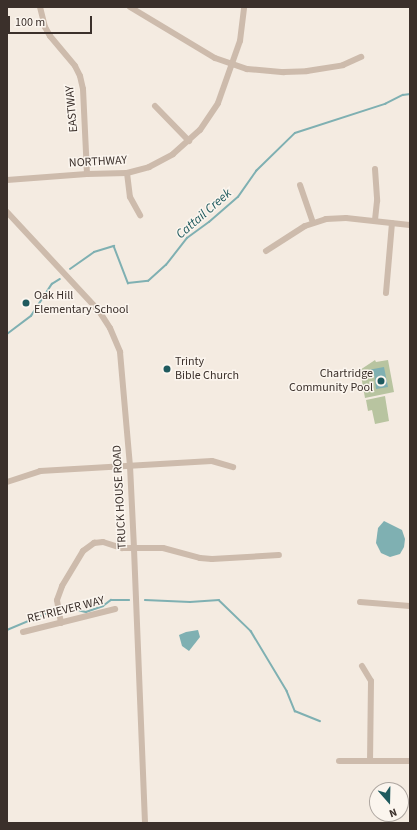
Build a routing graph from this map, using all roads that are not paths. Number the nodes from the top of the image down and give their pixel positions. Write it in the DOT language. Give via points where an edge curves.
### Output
graph roads {
  1 [pos="40,7"];
  2 [pos="130,7"];
  3 [pos="244,7"];
  4 [pos="361,57"];
  5 [pos="232,65"];
  6 [pos="154,106"];
  7 [pos="189,141"];
  8 [pos="375,169"];
  9 [pos="126,173"];
  10 [pos="87,174"];
  11 [pos="7,180"];
  12 [pos="300,184"];
  13 [pos="7,212"];
  14 [pos="140,215"];
  15 [pos="375,221"];
  16 [pos="313,222"];
  17 [pos="392,223"];
  18 [pos="410,224"];
  19 [pos="266,251"];
  20 [pos="386,293"];
  21 [pos="130,466"];
  22 [pos="233,467"];
  23 [pos="7,482"];
  24 [pos="134,549"];
  25 [pos="279,555"];
  26 [pos="360,602"];
  27 [pos="410,606"];
  28 [pos="115,609"];
  29 [pos="61,623"];
  30 [pos="23,632"];
  31 [pos="362,666"];
  32 [pos="370,761"];
  33 [pos="410,761"];
  34 [pos="340,762"];
  35 [pos="145,823"];
  1 -- 10 [label="street, EASTWAY" via="50,36 80,76 83,89"];
  2 -- 5 [label="street" via="215,58"];
  3 -- 5 [label="street, NORTHWAY" via="240,41"];
  4 -- 5 [label="street" via="343,65 284,72 262,72"];
  5 -- 7 [label="street, NORTHWAY" via="213,113"];
  6 -- 7 [label="street"];
  7 -- 9 [label="street, NORTHWAY" via="162,162"];
  8 -- 15 [label="street"];
  9 -- 10 [label="street, NORTHWAY"];
  9 -- 14 [label="street" via="130,197"];
  10 -- 11 [label="street, NORTHWAY"];
  12 -- 16 [label="street"];
  13 -- 21 [label="street, TRUCK HOUSE ROAD" via="99,311 118,342"];
  15 -- 16 [label="street" via="336,218"];
  15 -- 17 [label="street"];
  16 -- 19 [label="street"];
  17 -- 18 [label="street"];
  17 -- 20 [label="street"];
  21 -- 22 [label="street" via="212,461"];
  21 -- 23 [label="street" via="40,471"];
  21 -- 24 [label="street, TRUCK HOUSE ROAD"];
  24 -- 25 [label="street" via="163,548 212,559"];
  24 -- 29 [label="street" via="99,542 86,547 59,593 57,606"];
  24 -- 35 [label="street, TRUCK HOUSE ROAD"];
  26 -- 27 [label="street"];
  28 -- 29 [label="street, RETRIEVER WAY"];
  29 -- 30 [label="street, RETRIEVER WAY"];
  31 -- 32 [label="street" via="371,681"];
  32 -- 33 [label="street"];
  32 -- 34 [label="street"];
}
